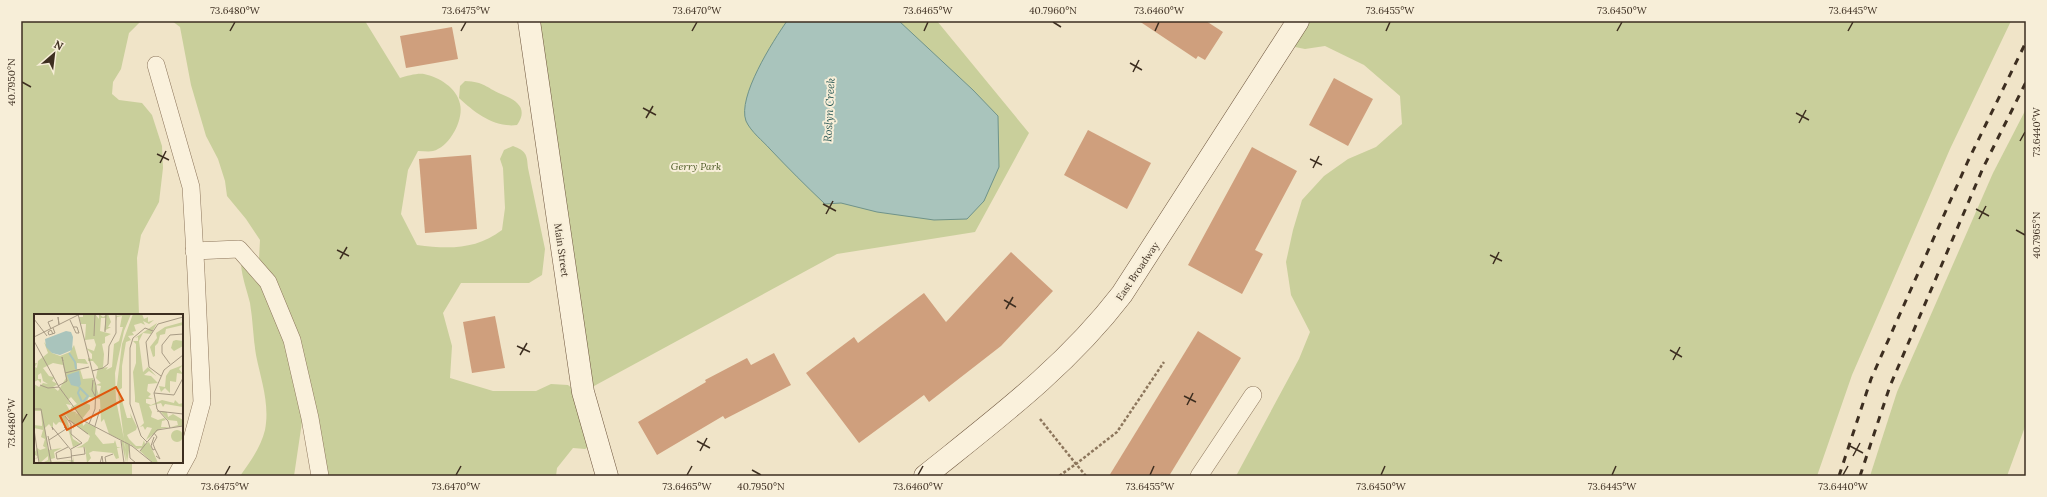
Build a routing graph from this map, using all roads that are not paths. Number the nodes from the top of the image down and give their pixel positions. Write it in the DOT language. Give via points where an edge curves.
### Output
graph roads {
  1 [pos="529,21"];
  2 [pos="1298,21"];
  3 [pos="156,65"];
  4 [pos="194,251"];
  5 [pos="1253,395"];
  6 [pos="176,476"];
  7 [pos="320,476"];
  8 [pos="607,476"];
  9 [pos="925,476"];
  10 [pos="1199,476"];
  1 -- 8 [label="main road, Main Street" via="583,392"];
  2 -- 9 [label="main road, East Broadway" via="1122,294 1100,323 1061,364 1023,398"];
  3 -- 4 [label="lane" via="191,187"];
  4 -- 6 [label="lane" via="202,402 188,454"];
  4 -- 7 [label="lane" via="239,249 268,282 292,340"];
  5 -- 10 [label="lane"];
}
